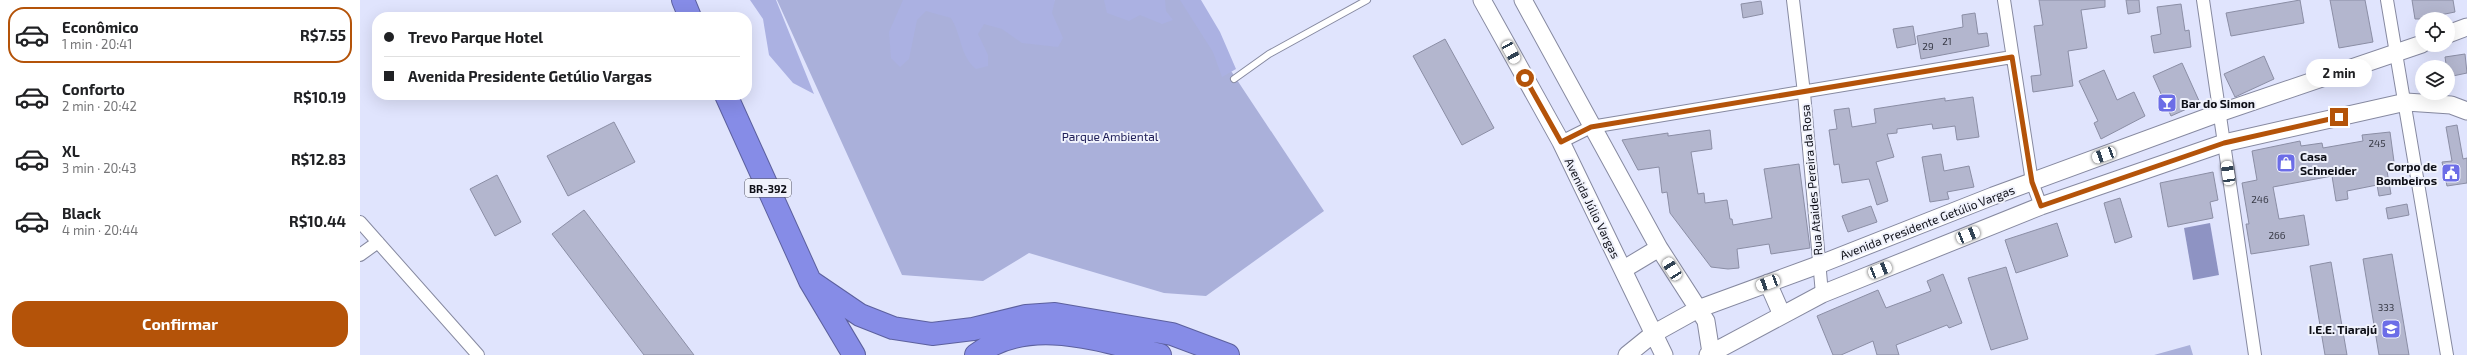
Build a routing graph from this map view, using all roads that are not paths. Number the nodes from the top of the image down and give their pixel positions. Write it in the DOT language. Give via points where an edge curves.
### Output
graph roads {
  1 [pos="682,0"];
  2 [pos="1368,0"];
  3 [pos="1482,0"];
  4 [pos="1523,0"];
  5 [pos="1793,0"];
  6 [pos="2004,0"];
  7 [pos="2203,0"];
  8 [pos="2387,0"];
  9 [pos="688,12"];
  10 [pos="2467,27"];
  11 [pos="2455,31"];
  12 [pos="2415,46"];
  13 [pos="2396,53"];
  14 [pos="2012,57"];
  15 [pos="1234,79"];
  16 [pos="1804,93"];
  17 [pos="728,100"];
  18 [pos="2406,102"];
  19 [pos="2467,111"];
  20 [pos="2219,113"];
  21 [pos="1591,127"];
  22 [pos="1561,142"];
  23 [pos="2224,143"];
  24 [pos="2032,182"];
  25 [pos="2041,206"];
  26 [pos="360,222"];
  27 [pos="378,242"];
  28 [pos="1659,248"];
  29 [pos="360,255"];
  30 [pos="1818,265"];
  31 [pos="1624,269"];
  32 [pos="810,280"];
  33 [pos="1768,283"];
  34 [pos="1822,294"];
  35 [pos="1698,309"];
  36 [pos="1782,315"];
  37 [pos="1653,334"];
  38 [pos="1711,354"];
  39 [pos="478,355"];
  40 [pos="854,355"];
  41 [pos="976,355"];
  42 [pos="1160,355"];
  43 [pos="1228,355"];
  44 [pos="1627,355"];
  45 [pos="1664,355"];
  46 [pos="2255,355"];
  47 [pos="2447,355"];
  1 -- 9 [label="highway"];
  2 -- 15 [label="lane" via="1269,54"];
  3 -- 22 [label="main road, Avenida Júlio Vargas"];
  4 -- 21 [label="main road"];
  5 -- 16 [label="street, Rua Ataides Pereira da Rosa"];
  6 -- 14 [label="street"];
  7 -- 20 [label="street"];
  8 -- 13 [label="street"];
  10 -- 11 [label="main road"];
  12 -- 13 [label="main road, Avenida Presidente Getúlio Vargas"];
  13 -- 18 [label="street"];
  13 -- 20 [label="main road, Avenida Presidente Getúlio Vargas"];
  14 -- 16 [label="street"];
  14 -- 24 [label="street"];
  16 -- 21 [label="street"];
  16 -- 30 [label="street, Rua Ataides Pereira da Rosa"];
  17 -- 32 [label="highway, BR-392"];
  18 -- 19 [label="main road" via="2451,105"];
  18 -- 23 [label="main road"];
  18 -- 47 [label="street"];
  20 -- 23 [label="street"];
  20 -- 24 [label="main road, Avenida Presidente Getúlio Vargas"];
  21 -- 22 [label="street"];
  21 -- 28 [label="main road"];
  22 -- 31 [label="main road, Avenida Júlio Vargas"];
  23 -- 25 [label="main road"];
  23 -- 46 [label="street"];
  24 -- 25 [label="street"];
  24 -- 30 [label="main road, Avenida Presidente Getúlio Vargas"];
  25 -- 34 [label="main road"];
  26 -- 27 [label="street"];
  27 -- 29 [label="street"];
  27 -- 39 [label="street"];
  28 -- 31 [label="main road"];
  28 -- 35 [label="main road"];
  30 -- 33 [label="main road, Avenida Presidente Getúlio Vargas"];
  30 -- 34 [label="street, Rua Ataides Pereira da Rosa"];
  31 -- 37 [label="main road, Avenida Júlio Vargas"];
  32 -- 40 [label="highway, BR-392"];
  32 -- 43 [label="highway" via="860,315 893,328 932,334 973,329 1026,316 1055,314 1172,334"];
  33 -- 35 [label="main road, Avenida Presidente Getúlio Vargas"];
  33 -- 36 [label="main road"];
  34 -- 36 [label="main road"];
  35 -- 37 [label="main road, Avenida Presidente Getúlio Vargas"];
  35 -- 38 [label="main road" via="1706,321"];
  36 -- 38 [label="main road"];
  37 -- 44 [label="main road, Avenida Presidente Getúlio Vargas"];
  37 -- 45 [label="main road, Avenida Júlio Vargas"];
  41 -- 42 [label="highway" via="989,345 1022,333 1059,333"];
}
